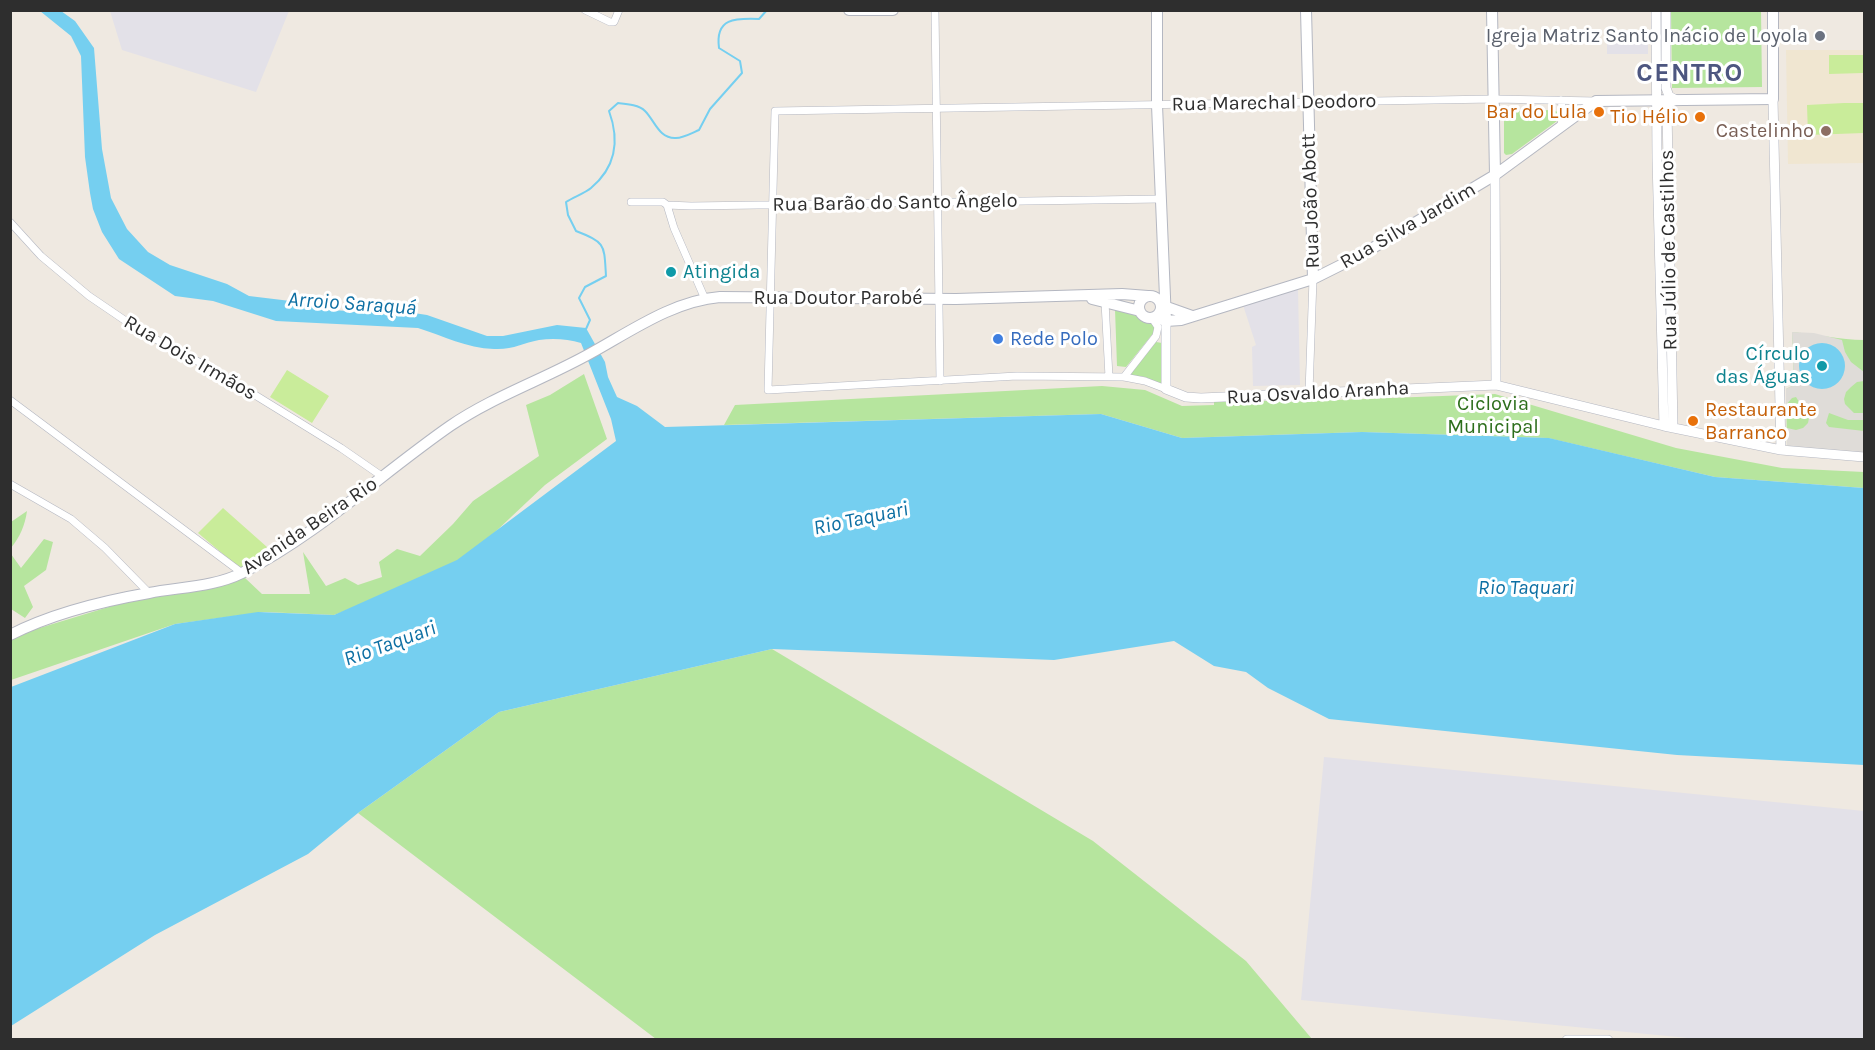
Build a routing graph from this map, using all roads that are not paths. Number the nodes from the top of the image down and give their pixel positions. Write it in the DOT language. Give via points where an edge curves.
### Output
graph roads {
  1 [pos="585,10"];
  2 [pos="620,10"];
  3 [pos="849,10"];
  4 [pos="893,10"];
  5 [pos="935,10"];
  6 [pos="1157,10"];
  7 [pos="1306,10"];
  8 [pos="1492,10"];
  9 [pos="1656,10"];
  10 [pos="1666,10"];
  11 [pos="1773,10"];
  12 [pos="1494,99"];
  13 [pos="1657,99"];
  14 [pos="1773,99"];
  15 [pos="1561,100"];
  16 [pos="1677,100"];
  17 [pos="1596,101"];
  18 [pos="1308,102"];
  19 [pos="1157,105"];
  20 [pos="936,108"];
  21 [pos="1561,125"];
  22 [pos="1657,159"];
  23 [pos="1668,159"];
  24 [pos="1516,161"];
  25 [pos="1496,162"];
  26 [pos="1491,178"];
  27 [pos="1161,199"];
  28 [pos="631,202"];
  29 [pos="938,202"];
  30 [pos="668,205"];
  31 [pos="773,205"];
  32 [pos="10,222"];
  33 [pos="1664,235"];
  34 [pos="1164,276"];
  35 [pos="1313,279"];
  36 [pos="1083,296"];
  37 [pos="1150,296"];
  38 [pos="772,297"];
  39 [pos="705,298"];
  40 [pos="939,299"];
  41 [pos="1106,302"];
  42 [pos="1163,306"];
  43 [pos="1140,311"];
  44 [pos="1192,316"];
  45 [pos="1153,317"];
  46 [pos="1166,321"];
  47 [pos="604,346"];
  48 [pos="1109,376"];
  49 [pos="1124,377"];
  50 [pos="940,381"];
  51 [pos="1496,385"];
  52 [pos="1166,389"];
  53 [pos="1309,392"];
  54 [pos="10,400"];
  55 [pos="1668,427"];
  56 [pos="1781,450"];
  57 [pos="1864,458"];
  58 [pos="383,477"];
  59 [pos="10,484"];
  60 [pos="242,573"];
  61 [pos="149,593"];
  62 [pos="10,635"];
  63 [pos="1567,1040"];
  64 [pos="1608,1040"];
  1 -- 2 [label="street" via="614,22"];
  3 -- 4 [label="main road"];
  5 -- 20 [label="street"];
  6 -- 19 [label="main road"];
  7 -- 18 [label="main road, Rua João Abott"];
  8 -- 12 [label="main road"];
  9 -- 13 [label="street, Rua Júlio de Castilhos"];
  10 -- 16 [label="street" via="1666,88 1669,96"];
  11 -- 14 [label="main road"];
  12 -- 15 [label="street, Rua Marechal Deodoro"];
  12 -- 18 [label="street, Rua Marechal Deodoro"];
  12 -- 25 [label="main road"];
  13 -- 16 [label="main road, Rua Marechal Deodoro"];
  13 -- 17 [label="main road, Rua Marechal Deodoro"];
  13 -- 22 [label="street, Rua Júlio de Castilhos"];
  14 -- 16 [label="main road, Rua Marechal Deodoro"];
  14 -- 56 [label="street"];
  15 -- 17 [label="street, Rua Marechal Deodoro"];
  15 -- 21 [label="street"];
  16 -- 23 [label="street, Rua Júlio de Castilhos" via="1667,106"];
  17 -- 21 [label="main road, Rua Silva Jardim"];
  18 -- 19 [label="street, Rua Marechal Deodoro"];
  18 -- 35 [label="main road, Rua João Abott"];
  19 -- 20 [label="street, Rua Marechal Deodoro"];
  19 -- 27 [label="main road"];
  20 -- 29 [label="street"];
  20 -- 31 [label="street, Rua Marechal Deodoro" via="776,111"];
  21 -- 24 [label="main road, Rua Silva Jardim"];
  22 -- 23 [label="street"];
  22 -- 33 [label="street, Rua Júlio de Castilhos"];
  23 -- 33 [label="street, Rua Júlio de Castilhos"];
  24 -- 25 [label="main road"];
  24 -- 26 [label="main road, Rua Silva Jardim"];
  25 -- 26 [label="main road, Rua Silva Jardim"];
  26 -- 35 [label="main road, Rua Silva Jardim"];
  26 -- 51 [label="street"];
  27 -- 29 [label="street, Rua Barão do Santo Ângelo"];
  27 -- 34 [label="main road"];
  28 -- 30 [label="street, Rua Barão do Santo Ângelo"];
  29 -- 31 [label="street, Rua Barão do Santo Ângelo"];
  29 -- 40 [label="street"];
  30 -- 31 [label="street, Rua Barão do Santo Ângelo"];
  30 -- 39 [label="street"];
  31 -- 38 [label="street"];
  32 -- 58 [label="street, Rua Dois Irmãos" via="41,256 89,296"];
  33 -- 55 [label="street, Rua Júlio de Castilhos"];
  34 -- 37 [label="main road"];
  34 -- 42 [label="main road"];
  35 -- 44 [label="main road, Rua Silva Jardim"];
  35 -- 53 [label="street, Rua João Abott"];
  36 -- 37 [label="main road, Rua Doutor Parobé"];
  36 -- 40 [label="main road, Rua Doutor Parobé"];
  36 -- 41 [label="main road, Rua Doutor Parobé"];
  37 -- 42 [label="main road"];
  37 -- 43 [label="main road" via="1140,302"];
  38 -- 39 [label="main road, Rua Doutor Parobé"];
  38 -- 40 [label="main road, Rua Doutor Parobé"];
  38 -- 50 [label="street, Rua Osvaldo Aranha" via="768,390"];
  39 -- 47 [label="main road, Rua Doutor Parobé" via="664,314"];
  40 -- 50 [label="street"];
  41 -- 43 [label="main road, Rua Doutor Parobé"];
  41 -- 48 [label="street"];
  42 -- 44 [label="main road"];
  42 -- 45 [label="main road"];
  42 -- 46 [label="main road"];
  43 -- 45 [label="main road"];
  44 -- 46 [label="main road, Rua Silva Jardim"];
  45 -- 46 [label="main road, Rua Silva Jardim"];
  45 -- 49 [label="street" via="1158,327 1156,336"];
  46 -- 52 [label="street"];
  47 -- 58 [label="main road, Avenida Beira Rio" via="471,413"];
  48 -- 49 [label="street, Rua Osvaldo Aranha"];
  48 -- 50 [label="street, Rua Osvaldo Aranha"];
  49 -- 52 [label="street, Rua Osvaldo Aranha"];
  51 -- 53 [label="street, Rua Osvaldo Aranha"];
  51 -- 55 [label="street, Rua Osvaldo Aranha"];
  52 -- 53 [label="street, Rua Osvaldo Aranha" via="1202,398"];
  54 -- 60 [label="street"];
  55 -- 56 [label="street, Rua Osvaldo Aranha"];
  56 -- 57 [label="street, Rua Osvaldo Aranha"];
  58 -- 60 [label="main road, Avenida Beira Rio" via="304,535"];
  59 -- 61 [label="street" via="71,519"];
  60 -- 61 [label="main road, Avenida Beira Rio" via="218,582"];
  61 -- 62 [label="main road, Avenida Beira Rio" via="69,612"];
  63 -- 64 [label="street"];
}
